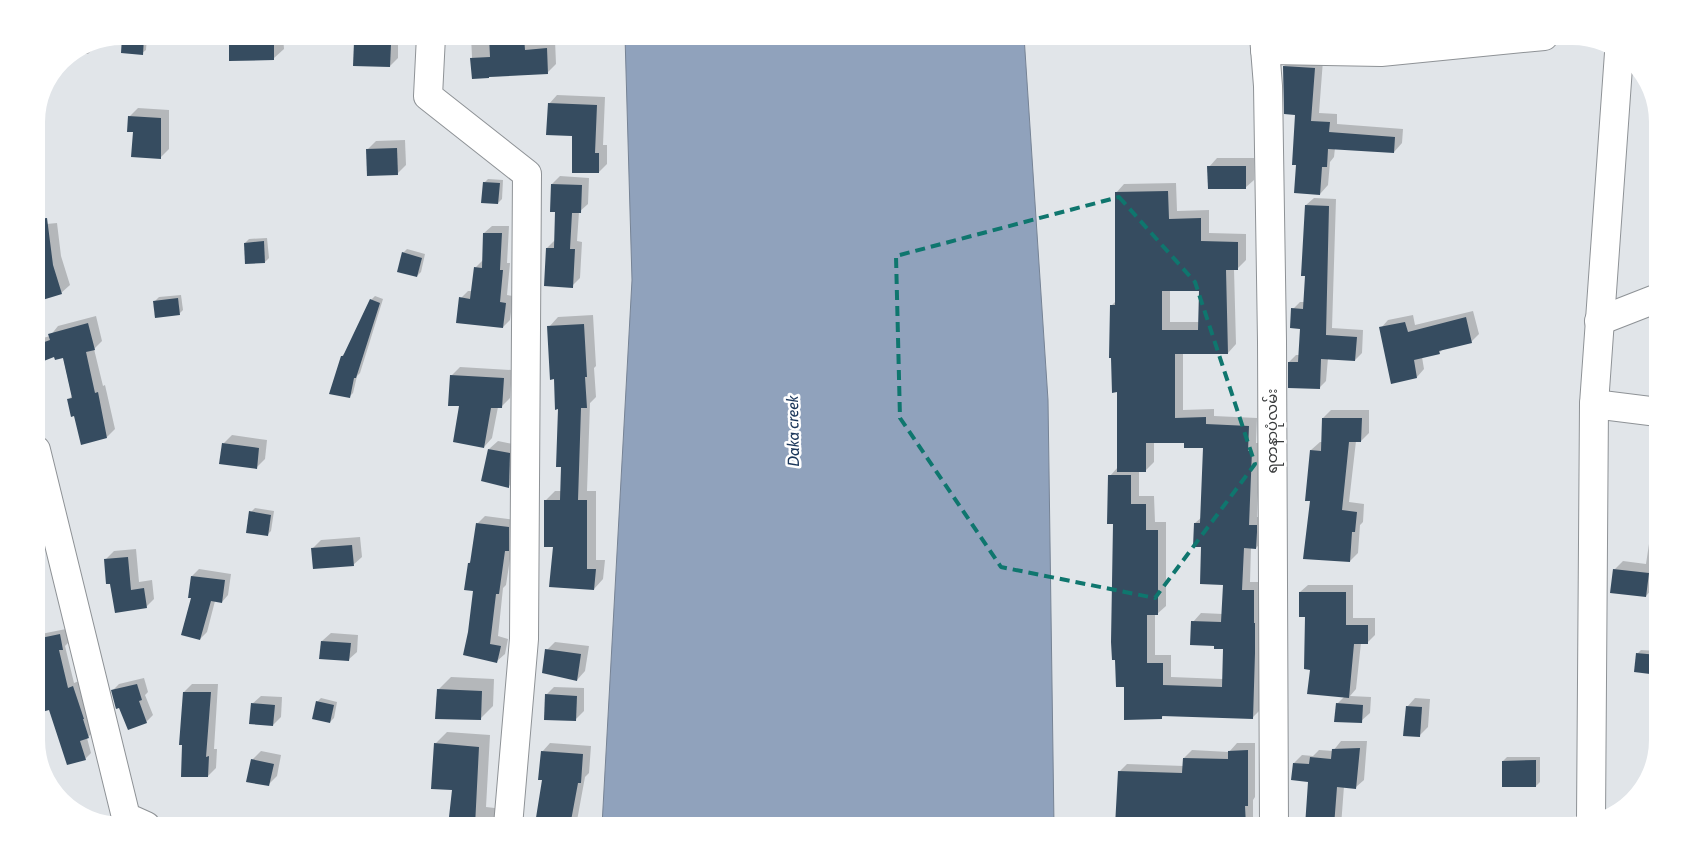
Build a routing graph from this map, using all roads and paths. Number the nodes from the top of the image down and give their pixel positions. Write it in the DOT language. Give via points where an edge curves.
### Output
graph roads {
  1 [pos="431,45"];
  2 [pos="1265,45"];
  3 [pos="1291,45"];
  4 [pos="1452,45"];
  5 [pos="1618,61"];
  6 [pos="1649,302"];
  7 [pos="1600,321"];
  8 [pos="1594,404"];
  9 [pos="1649,411"];
  10 [pos="45,487"];
  11 [pos="1591,814"];
  12 [pos="126,817"];
  13 [pos="509,817"];
  14 [pos="1274,817"];
  1 -- 13 [label="street" via="428,96 527,174 524,639"];
  2 -- 14 [label="street, ရတနာပုံလမ်း" via="1272,341"];
  3 -- 4 [label="street" via="1381,52"];
  5 -- 7 [label="street"];
  6 -- 7 [label="street"];
  7 -- 8 [label="street"];
  8 -- 9 [label="street"];
  8 -- 11 [label="street"];
  10 -- 12 [label="street"];
}
